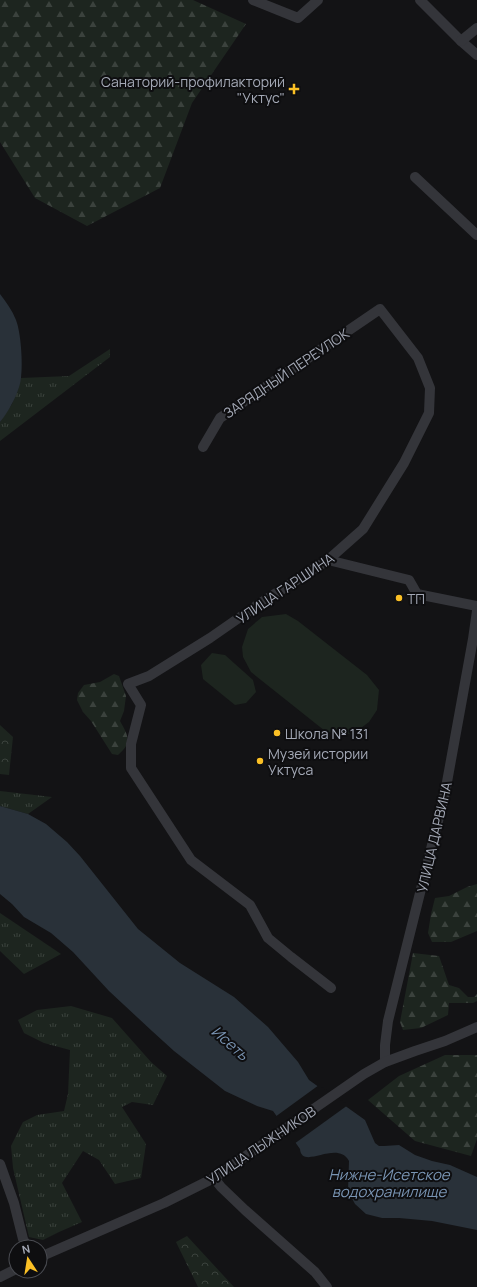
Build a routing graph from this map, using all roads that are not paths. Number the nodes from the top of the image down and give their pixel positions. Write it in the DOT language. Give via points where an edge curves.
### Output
graph roads {
  1 [pos="253,0"];
  2 [pos="318,0"];
  3 [pos="420,0"];
  4 [pos="477,28"];
  5 [pos="461,41"];
  6 [pos="477,55"];
  7 [pos="415,177"];
  8 [pos="477,235"];
  9 [pos="430,388"];
  10 [pos="203,447"];
  11 [pos="328,560"];
  12 [pos="477,606"];
  13 [pos="477,611"];
  14 [pos="331,988"];
  15 [pos="477,1027"];
  16 [pos="385,1062"];
  17 [pos="0,1164"];
  18 [pos="214,1178"];
  19 [pos="23,1239"];
  20 [pos="48,1254"];
  21 [pos="327,1287"];
  1 -- 2 [label="street" via="298,18"];
  3 -- 5 [label="street"];
  4 -- 5 [label="street"];
  5 -- 6 [label="street"];
  7 -- 8 [label="street"];
  9 -- 10 [label="street, ЗАРЯДНЫЙ ПЕРЕУЛОК" via="418,358 380,309 220,418"];
  9 -- 11 [label="street, УЛИЦА ГАРШИНА" via="429,413 404,463 363,529"];
  11 -- 12 [label="street" via="409,580 417,594"];
  11 -- 14 [label="street, УЛИЦА ГАРШИНА" via="149,676 128,684 141,705 131,744 131,768 191,860 250,905 268,938"];
  13 -- 16 [label="street, УЛИЦА ДАРВИНА" via="445,793 388,1021"];
  15 -- 16 [label="street, УЛИЦА ЛЫЖНИКОВ"];
  16 -- 18 [label="street, УЛИЦА ЛЫЖНИКОВ"];
  17 -- 19 [label="street"];
  18 -- 20 [label="street, УЛИЦА ЛЫЖНИКОВ"];
  18 -- 21 [label="street" via="244,1210 315,1272"];
}
